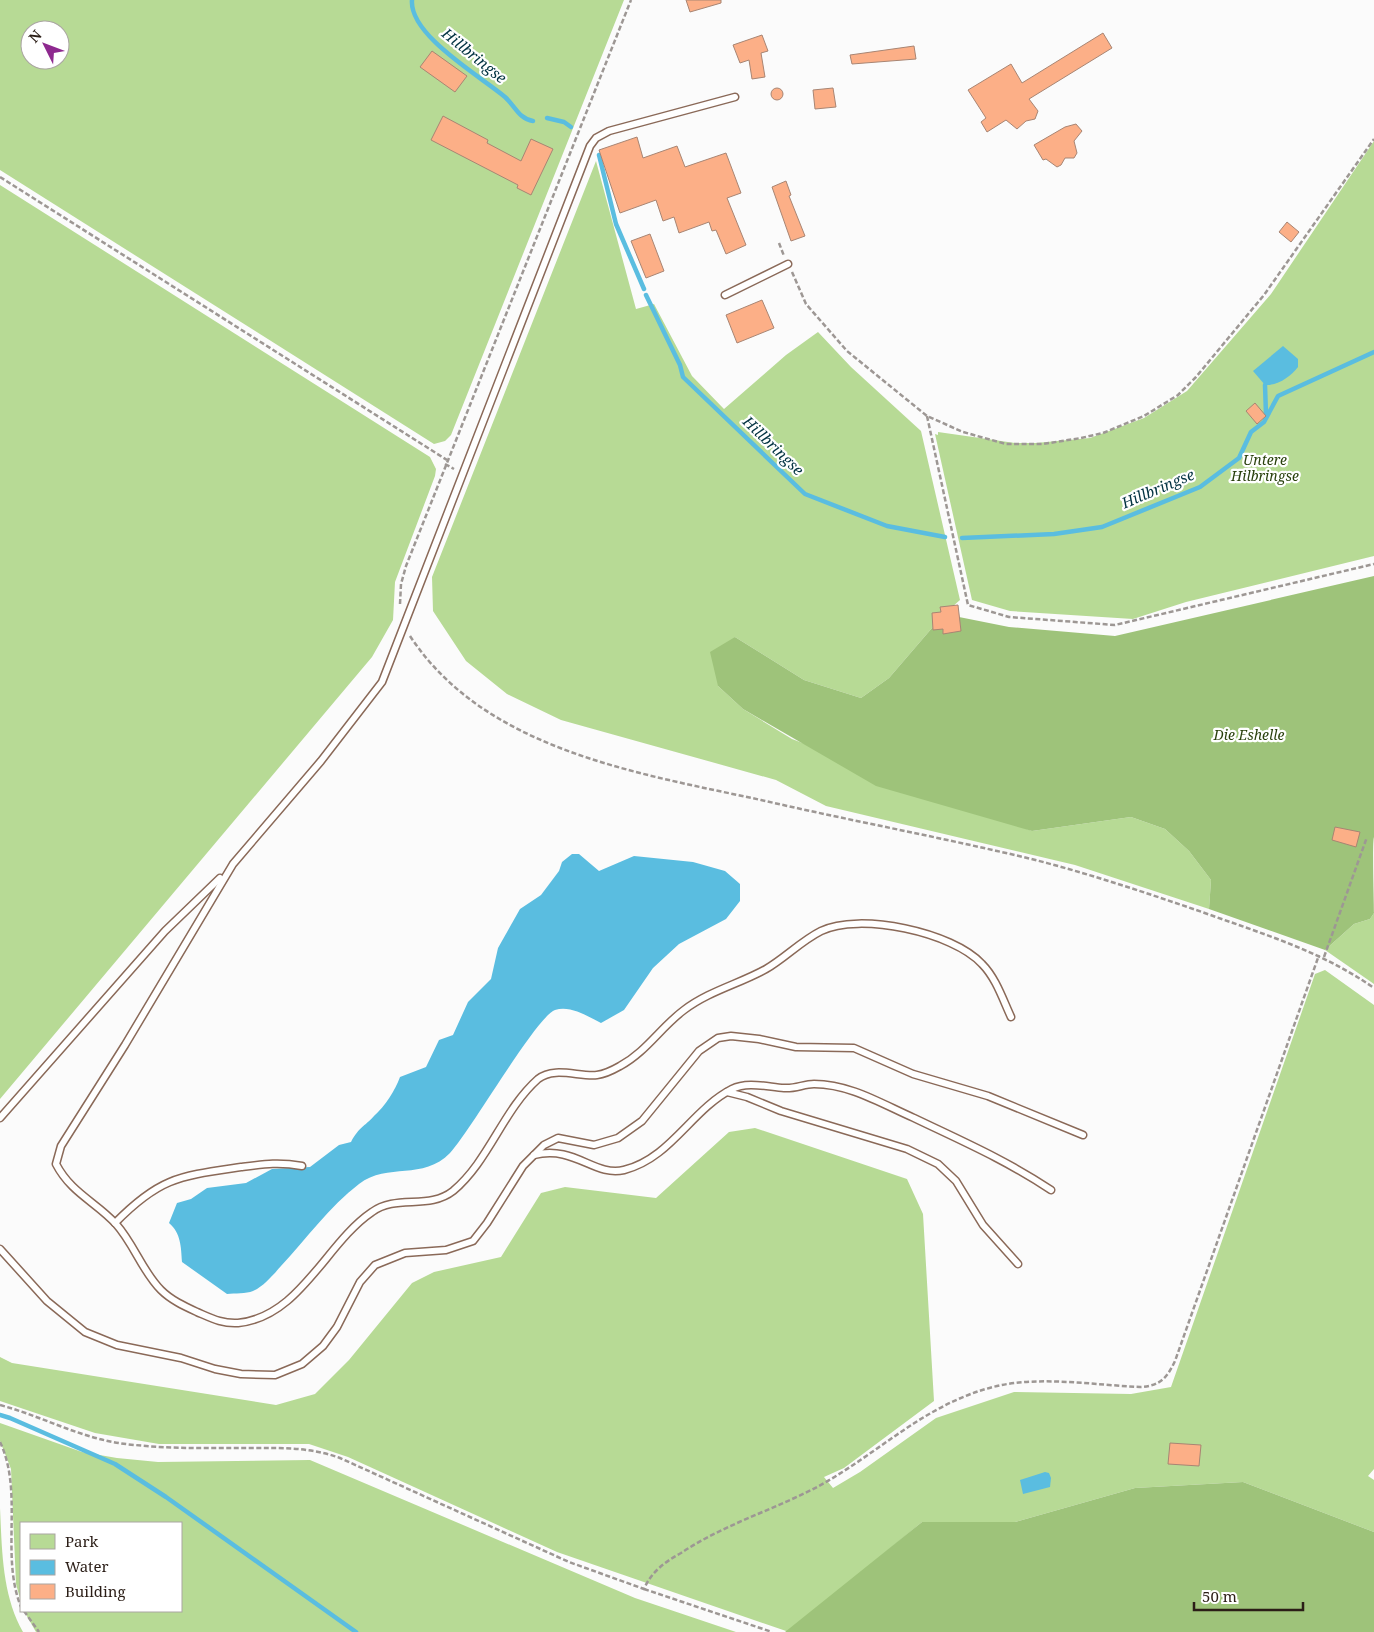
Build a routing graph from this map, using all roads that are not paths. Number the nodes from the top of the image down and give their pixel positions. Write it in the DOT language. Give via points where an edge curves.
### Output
graph roads {
  1 [pos="735,96"];
  2 [pos="788,264"];
  3 [pos="726,295"];
  4 [pos="233,864"];
  5 [pos="1011,1017"];
  6 [pos="727,1092"];
  7 [pos="0,1118"];
  8 [pos="1083,1135"];
  9 [pos="533,1155"];
  10 [pos="302,1166"];
  11 [pos="1052,1190"];
  12 [pos="115,1223"];
  13 [pos="0,1249"];
  14 [pos="1018,1264"];
  1 -- 4 [label="lane" via="609,131 596,138 590,146 382,682 321,761"];
  2 -- 3 [label="lane"];
  4 -- 7 [label="lane" via="165,931"];
  4 -- 12 [label="lane" via="57,1155 56,1164 70,1186"];
  5 -- 12 [label="lane" via="981,962 960,949 932,936 897,927 844,923 821,930 771,967 707,996 685,1010 622,1066 601,1075 576,1076 557,1072 539,1078 452,1191 439,1199 393,1203 370,1212 296,1292 265,1314 240,1323 218,1322 170,1297 147,1272"];
  6 -- 9 [label="lane" via="654,1158 634,1167 612,1172 565,1153"];
  6 -- 11 [label="lane" via="748,1085 791,1088 814,1084 853,1091 884,1102 988,1151"];
  6 -- 14 [label="lane" via="908,1149 927,1158 956,1180 983,1225"];
  8 -- 9 [label="lane" via="988,1096 913,1074 854,1048 796,1047 731,1036 718,1038 699,1051 642,1121 618,1138 594,1145 558,1138"];
  9 -- 13 [label="lane" via="473,1241 446,1250 405,1253 374,1265 360,1282 337,1327 323,1346 302,1364 275,1375 215,1369 181,1358 117,1345 86,1332 47,1301"];
  10 -- 12 [label="lane" via="269,1162 194,1173 152,1190"];
}
